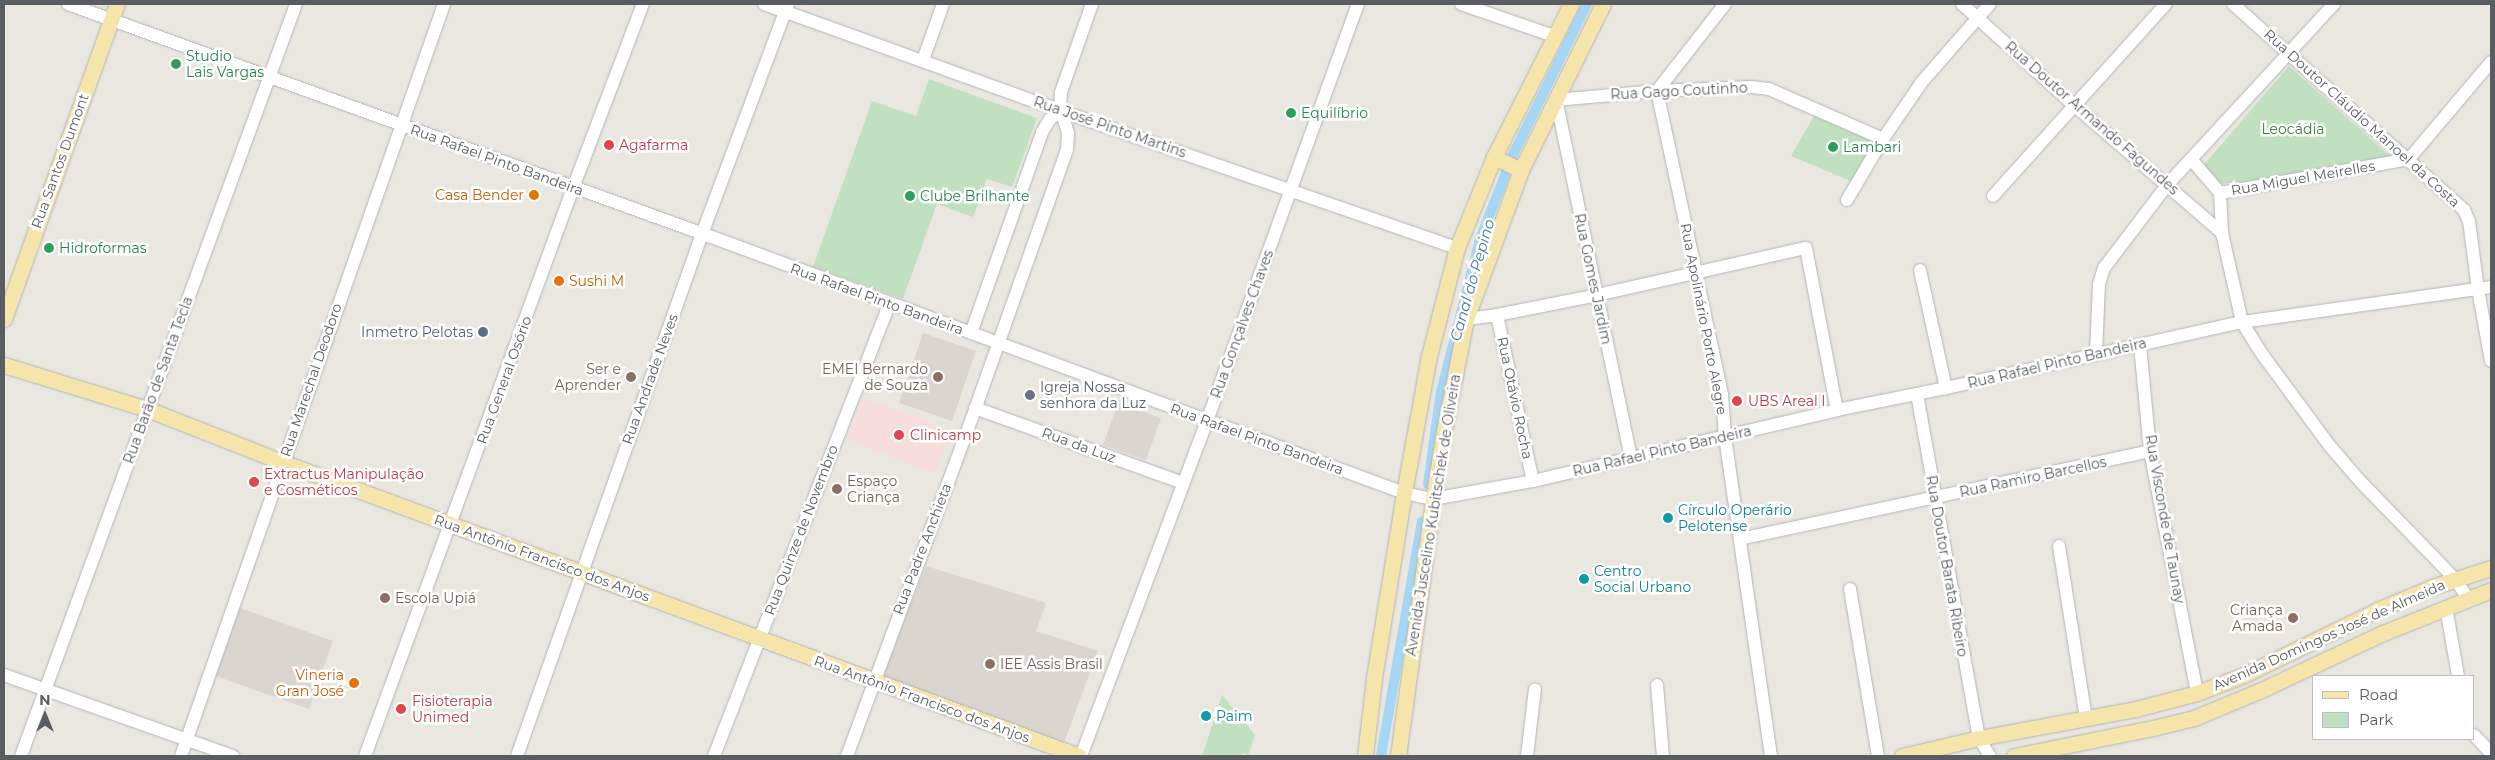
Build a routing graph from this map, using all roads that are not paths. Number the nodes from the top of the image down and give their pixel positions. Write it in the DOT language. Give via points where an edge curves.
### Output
graph roads {
  1 [pos="68,4"];
  2 [pos="117,4"];
  3 [pos="296,4"];
  4 [pos="444,4"];
  5 [pos="643,4"];
  6 [pos="764,4"];
  7 [pos="942,4"];
  8 [pos="1092,4"];
  9 [pos="1358,4"];
  10 [pos="1461,4"];
  11 [pos="1570,4"];
  12 [pos="1603,4"];
  13 [pos="1725,4"];
  14 [pos="1962,4"];
  15 [pos="1990,4"];
  16 [pos="2166,4"];
  17 [pos="2233,4"];
  18 [pos="2334,4"];
  19 [pos="786,8"];
  20 [pos="1979,17"];
  21 [pos="112,19"];
  22 [pos="1554,36"];
  23 [pos="2290,54"];
  24 [pos="923,60"];
  25 [pos="2491,62"];
  26 [pos="270,77"];
  27 [pos="1657,91"];
  28 [pos="1556,100"];
  29 [pos="2074,106"];
  30 [pos="1061,110"];
  31 [pos="400,124"];
  32 [pos="1042,132"];
  33 [pos="1883,138"];
  34 [pos="1068,141"];
  35 [pos="1496,159"];
  36 [pos="2191,159"];
  37 [pos="2409,159"];
  38 [pos="1518,169"];
  39 [pos="2168,184"];
  40 [pos="573,188"];
  41 [pos="1291,189"];
  42 [pos="2220,193"];
  43 [pos="1993,196"];
  44 [pos="1847,200"];
  45 [pos="2222,233"];
  46 [pos="702,234"];
  47 [pos="1457,248"];
  48 [pos="1920,270"];
  49 [pos="1696,272"];
  50 [pos="2491,287"];
  51 [pos="2478,289"];
  52 [pos="1597,295"];
  53 [pos="890,303"];
  54 [pos="1497,315"];
  55 [pos="4,319"];
  56 [pos="1466,319"];
  57 [pos="2242,322"];
  58 [pos="971,333"];
  59 [pos="996,343"];
  60 [pos="2140,345"];
  61 [pos="2096,353"];
  62 [pos="2491,361"];
  63 [pos="4,365"];
  64 [pos="1946,388"];
  65 [pos="1917,394"];
  66 [pos="975,408"];
  67 [pos="147,409"];
  68 [pos="1837,410"];
  69 [pos="1208,421"];
  70 [pos="1725,437"];
  71 [pos="2150,452"];
  72 [pos="1631,458"];
  73 [pos="282,462"];
  74 [pos="1533,481"];
  75 [pos="1182,483"];
  76 [pos="1404,493"];
  77 [pos="1433,499"];
  78 [pos="1935,499"];
  79 [pos="452,524"];
  80 [pos="1740,539"];
  81 [pos="2059,546"];
  82 [pos="2489,572"];
  83 [pos="581,573"];
  84 [pos="2456,579"];
  85 [pos="1850,589"];
  86 [pos="2491,590"];
  87 [pos="2468,598"];
  88 [pos="2446,607"];
  89 [pos="759,638"];
  90 [pos="4,675"];
  91 [pos="2458,675"];
  92 [pos="874,681"];
  93 [pos="1657,685"];
  94 [pos="1535,689"];
  95 [pos="46,690"];
  96 [pos="2197,693"];
  97 [pos="2086,719"];
  98 [pos="2475,736"];
  99 [pos="1979,738"];
  100 [pos="187,739"];
  101 [pos="2491,753"];
  102 [pos="21,756"];
  103 [pos="180,756"];
  104 [pos="233,756"];
  105 [pos="365,756"];
  106 [pos="517,756"];
  107 [pos="714,756"];
  108 [pos="847,756"];
  109 [pos="1080,756"];
  110 [pos="1365,756"];
  111 [pos="1398,756"];
  112 [pos="1528,756"];
  113 [pos="1663,756"];
  114 [pos="1771,756"];
  115 [pos="1878,756"];
  116 [pos="1902,756"];
  117 [pos="1990,756"];
  118 [pos="2014,756"];
  1 -- 21 [label="street, Rua Rafael Pinto Bandeira"];
  2 -- 21 [label="main road, Rua Santos Dumont"];
  3 -- 26 [label="street, Rua Barão de Santa Tecla"];
  4 -- 31 [label="street, Rua Marechal Deodoro"];
  5 -- 40 [label="street, Rua General Osório"];
  6 -- 19 [label="street, Rua José Pinto Martins"];
  7 -- 24 [label="street"];
  8 -- 30 [label="street" via="1061,92"];
  9 -- 41 [label="street, Rua Gonçalves Chaves"];
  10 -- 22 [label="street"];
  11 -- 22 [label="main road, Avenida Juscelino Kubitschek de Oliveira"];
  12 -- 28 [label="main road, Avenida Juscelino Kubitschek de Oliveira"];
  13 -- 27 [label="street"];
  14 -- 20 [label="street, Rua Doutor Armando Fagundes"];
  15 -- 20 [label="street"];
  16 -- 29 [label="street"];
  17 -- 23 [label="street, Rua Doutor Cláudio Manoel da Costa"];
  18 -- 23 [label="street"];
  19 -- 24 [label="street, Rua José Pinto Martins"];
  19 -- 46 [label="street, Rua Andrade Neves"];
  20 -- 29 [label="street, Rua Doutor Armando Fagundes"];
  20 -- 33 [label="street" via="1922,84"];
  21 -- 26 [label="street, Rua Rafael Pinto Bandeira"];
  21 -- 55 [label="main road, Rua Santos Dumont"];
  22 -- 35 [label="main road, Avenida Juscelino Kubitschek de Oliveira"];
  23 -- 36 [label="street"];
  23 -- 37 [label="street, Rua Doutor Cláudio Manoel da Costa"];
  24 -- 30 [label="street, Rua José Pinto Martins"];
  25 -- 37 [label="street"];
  26 -- 31 [label="street, Rua Rafael Pinto Bandeira"];
  26 -- 67 [label="street, Rua Barão de Santa Tecla"];
  27 -- 28 [label="street, Rua Gago Coutinho"];
  27 -- 33 [label="street, Rua Gago Coutinho" via="1769,89"];
  27 -- 49 [label="street, Rua Apolinário Porto Alegre"];
  28 -- 38 [label="main road, Avenida Juscelino Kubitschek de Oliveira"];
  28 -- 52 [label="street, Rua Gomes Jardim"];
  29 -- 39 [label="street, Rua Doutor Armando Fagundes"];
  29 -- 43 [label="street"];
  30 -- 32 [label="street"];
  30 -- 34 [label="street"];
  30 -- 41 [label="street, Rua José Pinto Martins"];
  31 -- 40 [label="street, Rua Rafael Pinto Bandeira"];
  31 -- 73 [label="street, Rua Marechal Deodoro"];
  32 -- 34 [label="street" via="1060,130"];
  32 -- 58 [label="street"];
  33 -- 44 [label="street"];
  34 -- 59 [label="street, Rua Padre Anchieta"];
  35 -- 38 [label="main road"];
  35 -- 47 [label="main road, Avenida Juscelino Kubitschek de Oliveira"];
  36 -- 39 [label="street"];
  36 -- 42 [label="street"];
  37 -- 42 [label="street, Rua Miguel Meirelles"];
  37 -- 51 [label="street, Rua Doutor Cláudio Manoel da Costa" via="2464,210 2469,221"];
  38 -- 56 [label="main road, Avenida Juscelino Kubitschek de Oliveira"];
  39 -- 45 [label="street, Rua Doutor Armando Fagundes"];
  39 -- 61 [label="street" via="2104,268 2099,284"];
  40 -- 46 [label="street, Rua Rafael Pinto Bandeira"];
  40 -- 79 [label="street, Rua General Osório"];
  41 -- 47 [label="street, Rua José Pinto Martins"];
  41 -- 69 [label="street, Rua Gonçalves Chaves"];
  42 -- 45 [label="street"];
  45 -- 57 [label="street"];
  46 -- 53 [label="street, Rua Rafael Pinto Bandeira"];
  46 -- 83 [label="street, Rua Andrade Neves"];
  47 -- 76 [label="main road, Avenida Juscelino Kubitschek de Oliveira" via="1429,356"];
  48 -- 64 [label="street"];
  49 -- 52 [label="street"];
  49 -- 68 [label="street" via="1806,248"];
  49 -- 70 [label="street, Rua Apolinário Porto Alegre" via="1722,395"];
  50 -- 51 [label="street, Rua Rafael Pinto Bandeira"];
  51 -- 57 [label="street, Rua Rafael Pinto Bandeira"];
  51 -- 62 [label="street, Rua Doutor Cláudio Manoel da Costa"];
  52 -- 54 [label="street"];
  52 -- 72 [label="street, Rua Gomes Jardim"];
  53 -- 58 [label="street, Rua Rafael Pinto Bandeira"];
  53 -- 89 [label="street, Rua Quinze de Novembro"];
  54 -- 56 [label="street"];
  54 -- 74 [label="street, Rua Otávio Rocha"];
  56 -- 77 [label="main road, Avenida Juscelino Kubitschek de Oliveira"];
  57 -- 60 [label="street, Rua Rafael Pinto Bandeira"];
  57 -- 84 [label="street" via="2329,445"];
  58 -- 59 [label="street, Rua Rafael Pinto Bandeira"];
  59 -- 66 [label="street, Rua Padre Anchieta"];
  59 -- 69 [label="street, Rua Rafael Pinto Bandeira"];
  60 -- 61 [label="street, Rua Rafael Pinto Bandeira"];
  60 -- 71 [label="street, Rua Visconde de Taunay"];
  61 -- 64 [label="street, Rua Rafael Pinto Bandeira"];
  63 -- 67 [label="main road, Rua Antônio Francisco dos Anjos"];
  64 -- 65 [label="street, Rua Rafael Pinto Bandeira"];
  65 -- 68 [label="street, Rua Rafael Pinto Bandeira"];
  65 -- 78 [label="street, Rua Doutor Barata Ribeiro"];
  66 -- 75 [label="street, Rua da Luz"];
  66 -- 92 [label="street, Rua Padre Anchieta"];
  67 -- 73 [label="main road, Rua Antônio Francisco dos Anjos"];
  67 -- 95 [label="street, Rua Barão de Santa Tecla"];
  68 -- 70 [label="street, Rua Rafael Pinto Bandeira"];
  69 -- 75 [label="street, Rua Gonçalves Chaves"];
  69 -- 76 [label="street, Rua Rafael Pinto Bandeira"];
  70 -- 72 [label="street, Rua Rafael Pinto Bandeira"];
  70 -- 80 [label="street, Rua Apolinário Porto Alegre"];
  71 -- 78 [label="street, Rua Ramiro Barcellos"];
  71 -- 96 [label="street, Rua Visconde de Taunay"];
  72 -- 74 [label="street, Rua Rafael Pinto Bandeira"];
  73 -- 79 [label="main road, Rua Antônio Francisco dos Anjos"];
  73 -- 100 [label="street, Rua Marechal Deodoro"];
  74 -- 77 [label="street, Rua Rafael Pinto Bandeira"];
  75 -- 109 [label="street, Rua Gonçalves Chaves"];
  76 -- 77 [label="street, Rua Rafael Pinto Bandeira"];
  76 -- 110 [label="main road, Avenida Juscelino Kubitschek de Oliveira" via="1374,678"];
  77 -- 111 [label="main road, Avenida Juscelino Kubitschek de Oliveira"];
  78 -- 80 [label="street, Rua Ramiro Barcellos"];
  78 -- 99 [label="street, Rua Doutor Barata Ribeiro"];
  79 -- 83 [label="main road, Rua Antônio Francisco dos Anjos"];
  79 -- 105 [label="street, Rua General Osório"];
  80 -- 114 [label="street, Rua Apolinário Porto Alegre"];
  81 -- 97 [label="street"];
  82 -- 84 [label="main road, Avenida Domingos José de Almeida"];
  83 -- 89 [label="main road, Rua Antônio Francisco dos Anjos"];
  83 -- 106 [label="street, Rua Andrade Neves"];
  84 -- 87 [label="street"];
  84 -- 96 [label="main road, Avenida Domingos José de Almeida" via="2377,610 2244,675"];
  85 -- 115 [label="street"];
  86 -- 87 [label="main road, Avenida Domingos José de Almeida"];
  87 -- 88 [label="main road, Avenida Domingos José de Almeida"];
  88 -- 91 [label="street"];
  88 -- 118 [label="main road, Avenida Domingos José de Almeida" via="2383,632 2194,718"];
  89 -- 92 [label="main road, Rua Antônio Francisco dos Anjos"];
  89 -- 107 [label="street, Rua Quinze de Novembro"];
  90 -- 95 [label="street"];
  92 -- 108 [label="street, Rua Padre Anchieta"];
  92 -- 109 [label="main road, Rua Antônio Francisco dos Anjos"];
  93 -- 113 [label="street"];
  94 -- 112 [label="street"];
  95 -- 100 [label="street"];
  95 -- 102 [label="street, Rua Barão de Santa Tecla"];
  96 -- 97 [label="main road, Avenida Domingos José de Almeida"];
  97 -- 99 [label="main road, Avenida Domingos José de Almeida"];
  98 -- 101 [label="street"];
  99 -- 116 [label="main road, Avenida Domingos José de Almeida"];
  99 -- 117 [label="street"];
  100 -- 103 [label="street, Rua Marechal Deodoro"];
  100 -- 104 [label="street"];
}
